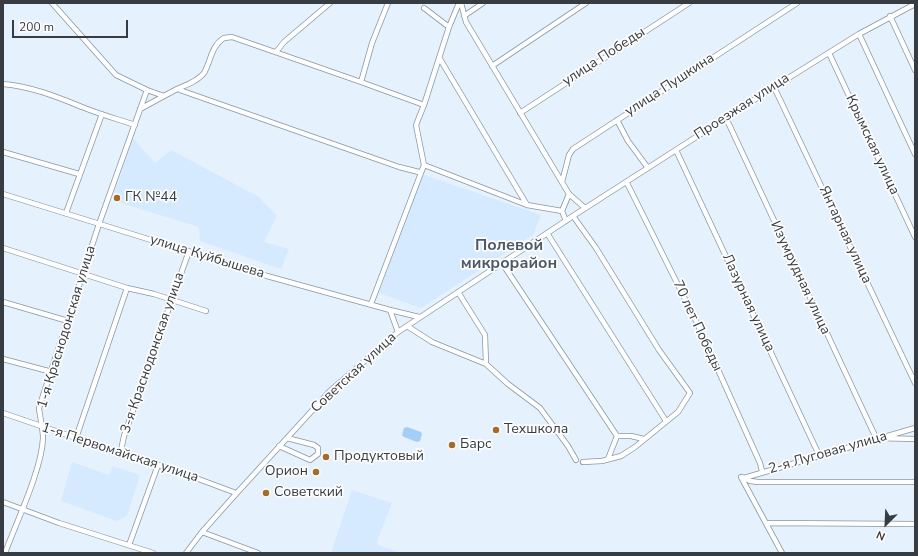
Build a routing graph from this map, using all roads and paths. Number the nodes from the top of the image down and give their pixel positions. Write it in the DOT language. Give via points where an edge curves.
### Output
graph roads {
  1 [pos="52,3"];
  2 [pos="330,3"];
  3 [pos="388,3"];
  4 [pos="460,3"];
  5 [pos="483,3"];
  6 [pos="586,3"];
  7 [pos="690,3"];
  8 [pos="797,3"];
  9 [pos="915,4"];
  10 [pos="424,8"];
  11 [pos="464,16"];
  12 [pos="890,16"];
  13 [pos="449,27"];
  14 [pos="859,34"];
  15 [pos="276,52"];
  16 [pos="829,53"];
  17 [pos="440,58"];
  18 [pos="492,66"];
  19 [pos="915,70"];
  20 [pos="361,82"];
  21 [pos="3,84"];
  22 [pos="774,87"];
  23 [pos="147,90"];
  24 [pos="177,90"];
  25 [pos="164,96"];
  26 [pos="424,105"];
  27 [pos="140,109"];
  28 [pos="520,113"];
  29 [pos="102,114"];
  30 [pos="726,118"];
  31 [pos="617,120"];
  32 [pos="135,125"];
  33 [pos="676,150"];
  34 [pos="3,152"];
  35 [pos="915,154"];
  36 [pos="424,165"];
  37 [pos="648,168"];
  38 [pos="419,172"];
  39 [pos="79,174"];
  40 [pos="562,182"];
  41 [pos="627,183"];
  42 [pos="3,194"];
  43 [pos="569,194"];
  44 [pos="527,205"];
  45 [pos="585,208"];
  46 [pos="66,212"];
  47 [pos="562,212"];
  48 [pos="573,216"];
  49 [pos="566,220"];
  50 [pos="99,224"];
  51 [pos="547,233"];
  52 [pos="915,237"];
  53 [pos="3,248"];
  54 [pos="189,251"];
  55 [pos="502,263"];
  56 [pos="83,274"];
  57 [pos="127,288"];
  58 [pos="458,292"];
  59 [pos="171,299"];
  60 [pos="3,302"];
  61 [pos="370,304"];
  62 [pos="390,310"];
  63 [pos="206,312"];
  64 [pos="419,317"];
  65 [pos="68,321"];
  66 [pos="407,326"];
  67 [pos="398,332"];
  68 [pos="3,359"];
  69 [pos="486,364"];
  70 [pos="52,372"];
  71 [pos="915,383"];
  72 [pos="3,413"];
  73 [pos="666,421"];
  74 [pos="42,427"];
  75 [pos="915,428"];
  76 [pos="617,436"];
  77 [pos="76,438"];
  78 [pos="287,438"];
  79 [pos="644,438"];
  80 [pos="876,438"];
  81 [pos="915,439"];
  82 [pos="279,446"];
  83 [pos="120,455"];
  84 [pos="819,455"];
  85 [pos="608,459"];
  86 [pos="576,460"];
  87 [pos="582,462"];
  88 [pos="158,465"];
  89 [pos="762,472"];
  90 [pos="742,477"];
  91 [pos="915,482"];
  92 [pos="236,493"];
  93 [pos="3,502"];
  94 [pos="21,509"];
  95 [pos="767,523"];
  96 [pos="915,524"];
  97 [pos="202,532"];
  98 [pos="129,545"];
  99 [pos="5,553"];
  100 [pos="153,553"];
  101 [pos="186,553"];
  102 [pos="258,553"];
  103 [pos="782,553"];
  1 -- 23 [label="street" via="116,75"];
  2 -- 15 [label="street" via="284,42"];
  3 -- 20 [label="street" via="372,43"];
  4 -- 11 [label="street"];
  4 -- 13 [label="street"];
  5 -- 11 [label="street"];
  6 -- 18 [label="street"];
  7 -- 28 [label="street, улица Победы"];
  8 -- 31 [label="street, улица Пушкина"];
  9 -- 12 [label="street, Проезжая улица"];
  10 -- 13 [label="street"];
  11 -- 18 [label="street"];
  12 -- 14 [label="street, Проезжая улица"];
  12 -- 19 [label="street"];
  13 -- 17 [label="street"];
  14 -- 16 [label="street, Проезжая улица"];
  14 -- 35 [label="street"];
  15 -- 20 [label="street"];
  15 -- 24 [label="street" via="232,37 224,38 212,52 204,72"];
  16 -- 22 [label="street, Проезжая улица"];
  16 -- 52 [label="street, Крымская улица"];
  17 -- 26 [label="street"];
  17 -- 44 [label="street"];
  18 -- 28 [label="street"];
  20 -- 26 [label="street"];
  21 -- 29 [label="street" via="64,98"];
  22 -- 30 [label="street, Проезжая улица"];
  22 -- 71 [label="street, Янтарная улица"];
  23 -- 25 [label="street"];
  23 -- 27 [label="street, 1-я Краснодонская улица"];
  24 -- 25 [label="street"];
  24 -- 38 [label="street"];
  25 -- 27 [label="street"];
  26 -- 36 [label="street" via="416,125"];
  27 -- 32 [label="street, 1-я Краснодонская улица"];
  28 -- 40 [label="street"];
  29 -- 32 [label="street"];
  29 -- 39 [label="street"];
  30 -- 33 [label="street, Проезжая улица"];
  30 -- 80 [label="street, Изумрудная улица"];
  31 -- 37 [label="street" via="628,141"];
  31 -- 40 [label="street, улица Пушкина" via="573,149"];
  32 -- 50 [label="street, 1-я Краснодонская улица"];
  33 -- 37 [label="street, Проезжая улица"];
  33 -- 84 [label="street, Лазурная улица"];
  34 -- 39 [label="street"];
  36 -- 38 [label="street"];
  36 -- 44 [label="street"];
  37 -- 41 [label="street, Проезжая улица"];
  38 -- 61 [label="street"];
  39 -- 46 [label="street"];
  40 -- 43 [label="street"];
  41 -- 45 [label="street, Проезжая улица"];
  41 -- 89 [label="street, 70 лет Победы" via="697,323 749,436"];
  42 -- 46 [label="street, улица Куйбышева"];
  43 -- 45 [label="street"];
  43 -- 47 [label="street"];
  44 -- 47 [label="street"];
  45 -- 48 [label="street, Проезжая улица"];
  46 -- 50 [label="street, улица Куйбышева"];
  47 -- 49 [label="street"];
  48 -- 49 [label="street, Советская улица"];
  48 -- 73 [label="street" via="596,248 659,350 690,393 678,412"];
  49 -- 51 [label="street, Советская улица"];
  50 -- 54 [label="street, улица Куйбышева"];
  50 -- 56 [label="street, 1-я Краснодонская улица"];
  51 -- 55 [label="street, Советская улица"];
  51 -- 73 [label="street"];
  53 -- 56 [label="street"];
  54 -- 59 [label="street, 3-я Краснодонская улица"];
  54 -- 61 [label="street, улица Куйбышева" via="267,276"];
  55 -- 58 [label="street, Советская улица"];
  55 -- 76 [label="street"];
  56 -- 57 [label="street"];
  56 -- 65 [label="street, 1-я Краснодонская улица"];
  57 -- 59 [label="street"];
  57 -- 77 [label="street"];
  58 -- 64 [label="street, Советская улица"];
  58 -- 69 [label="street" via="485,335"];
  59 -- 63 [label="street"];
  59 -- 83 [label="street, 3-я Краснодонская улица" via="124,436"];
  60 -- 65 [label="street"];
  61 -- 62 [label="street, улица Куйбышева"];
  62 -- 64 [label="street, улица Куйбышева"];
  62 -- 67 [label="street"];
  64 -- 66 [label="street, Советская улица"];
  65 -- 70 [label="street, 1-я Краснодонская улица"];
  66 -- 67 [label="street, Советская улица"];
  66 -- 69 [label="street" via="432,342"];
  67 -- 78 [label="street, Советская улица" via="330,391"];
  68 -- 70 [label="street"];
  69 -- 86 [label="street" via="540,408"];
  70 -- 74 [label="street, 1-я Краснодонская улица" via="40,408"];
  72 -- 74 [label="street, 1-я Первомайская улица"];
  73 -- 79 [label="street"];
  74 -- 77 [label="street, 1-я Первомайская улица"];
  74 -- 94 [label="street, 1-я Краснодонская улица" via="41,449"];
  75 -- 80 [label="street, 2-я Луговая улица"];
  76 -- 79 [label="street"];
  76 -- 85 [label="street"];
  77 -- 83 [label="street, 1-я Первомайская улица"];
  78 -- 82 [label="street, Советская улица"];
  78 -- 82 [label="street" via="314,445 318,448 318,454 310,460"];
  79 -- 85 [label="street" via="621,456"];
  80 -- 81 [label="street"];
  80 -- 84 [label="street, 2-я Луговая улица"];
  82 -- 92 [label="street, Советская улица"];
  83 -- 88 [label="street, 1-я Первомайская улица"];
  84 -- 89 [label="street, 2-я Луговая улица"];
  85 -- 87 [label="street"];
  88 -- 92 [label="street, 1-я Первомайская улица"];
  88 -- 98 [label="street"];
  89 -- 90 [label="street, 2-я Луговая улица"];
  90 -- 91 [label="street" via="758,482"];
  90 -- 95 [label="street"];
  92 -- 97 [label="street, Советская улица"];
  93 -- 94 [label="street"];
  94 -- 98 [label="street"];
  94 -- 99 [label="street, 1-я Краснодонская улица"];
  95 -- 96 [label="street"];
  95 -- 103 [label="street"];
  97 -- 101 [label="street, Советская улица"];
  97 -- 102 [label="street"];
  98 -- 100 [label="street"];
}
